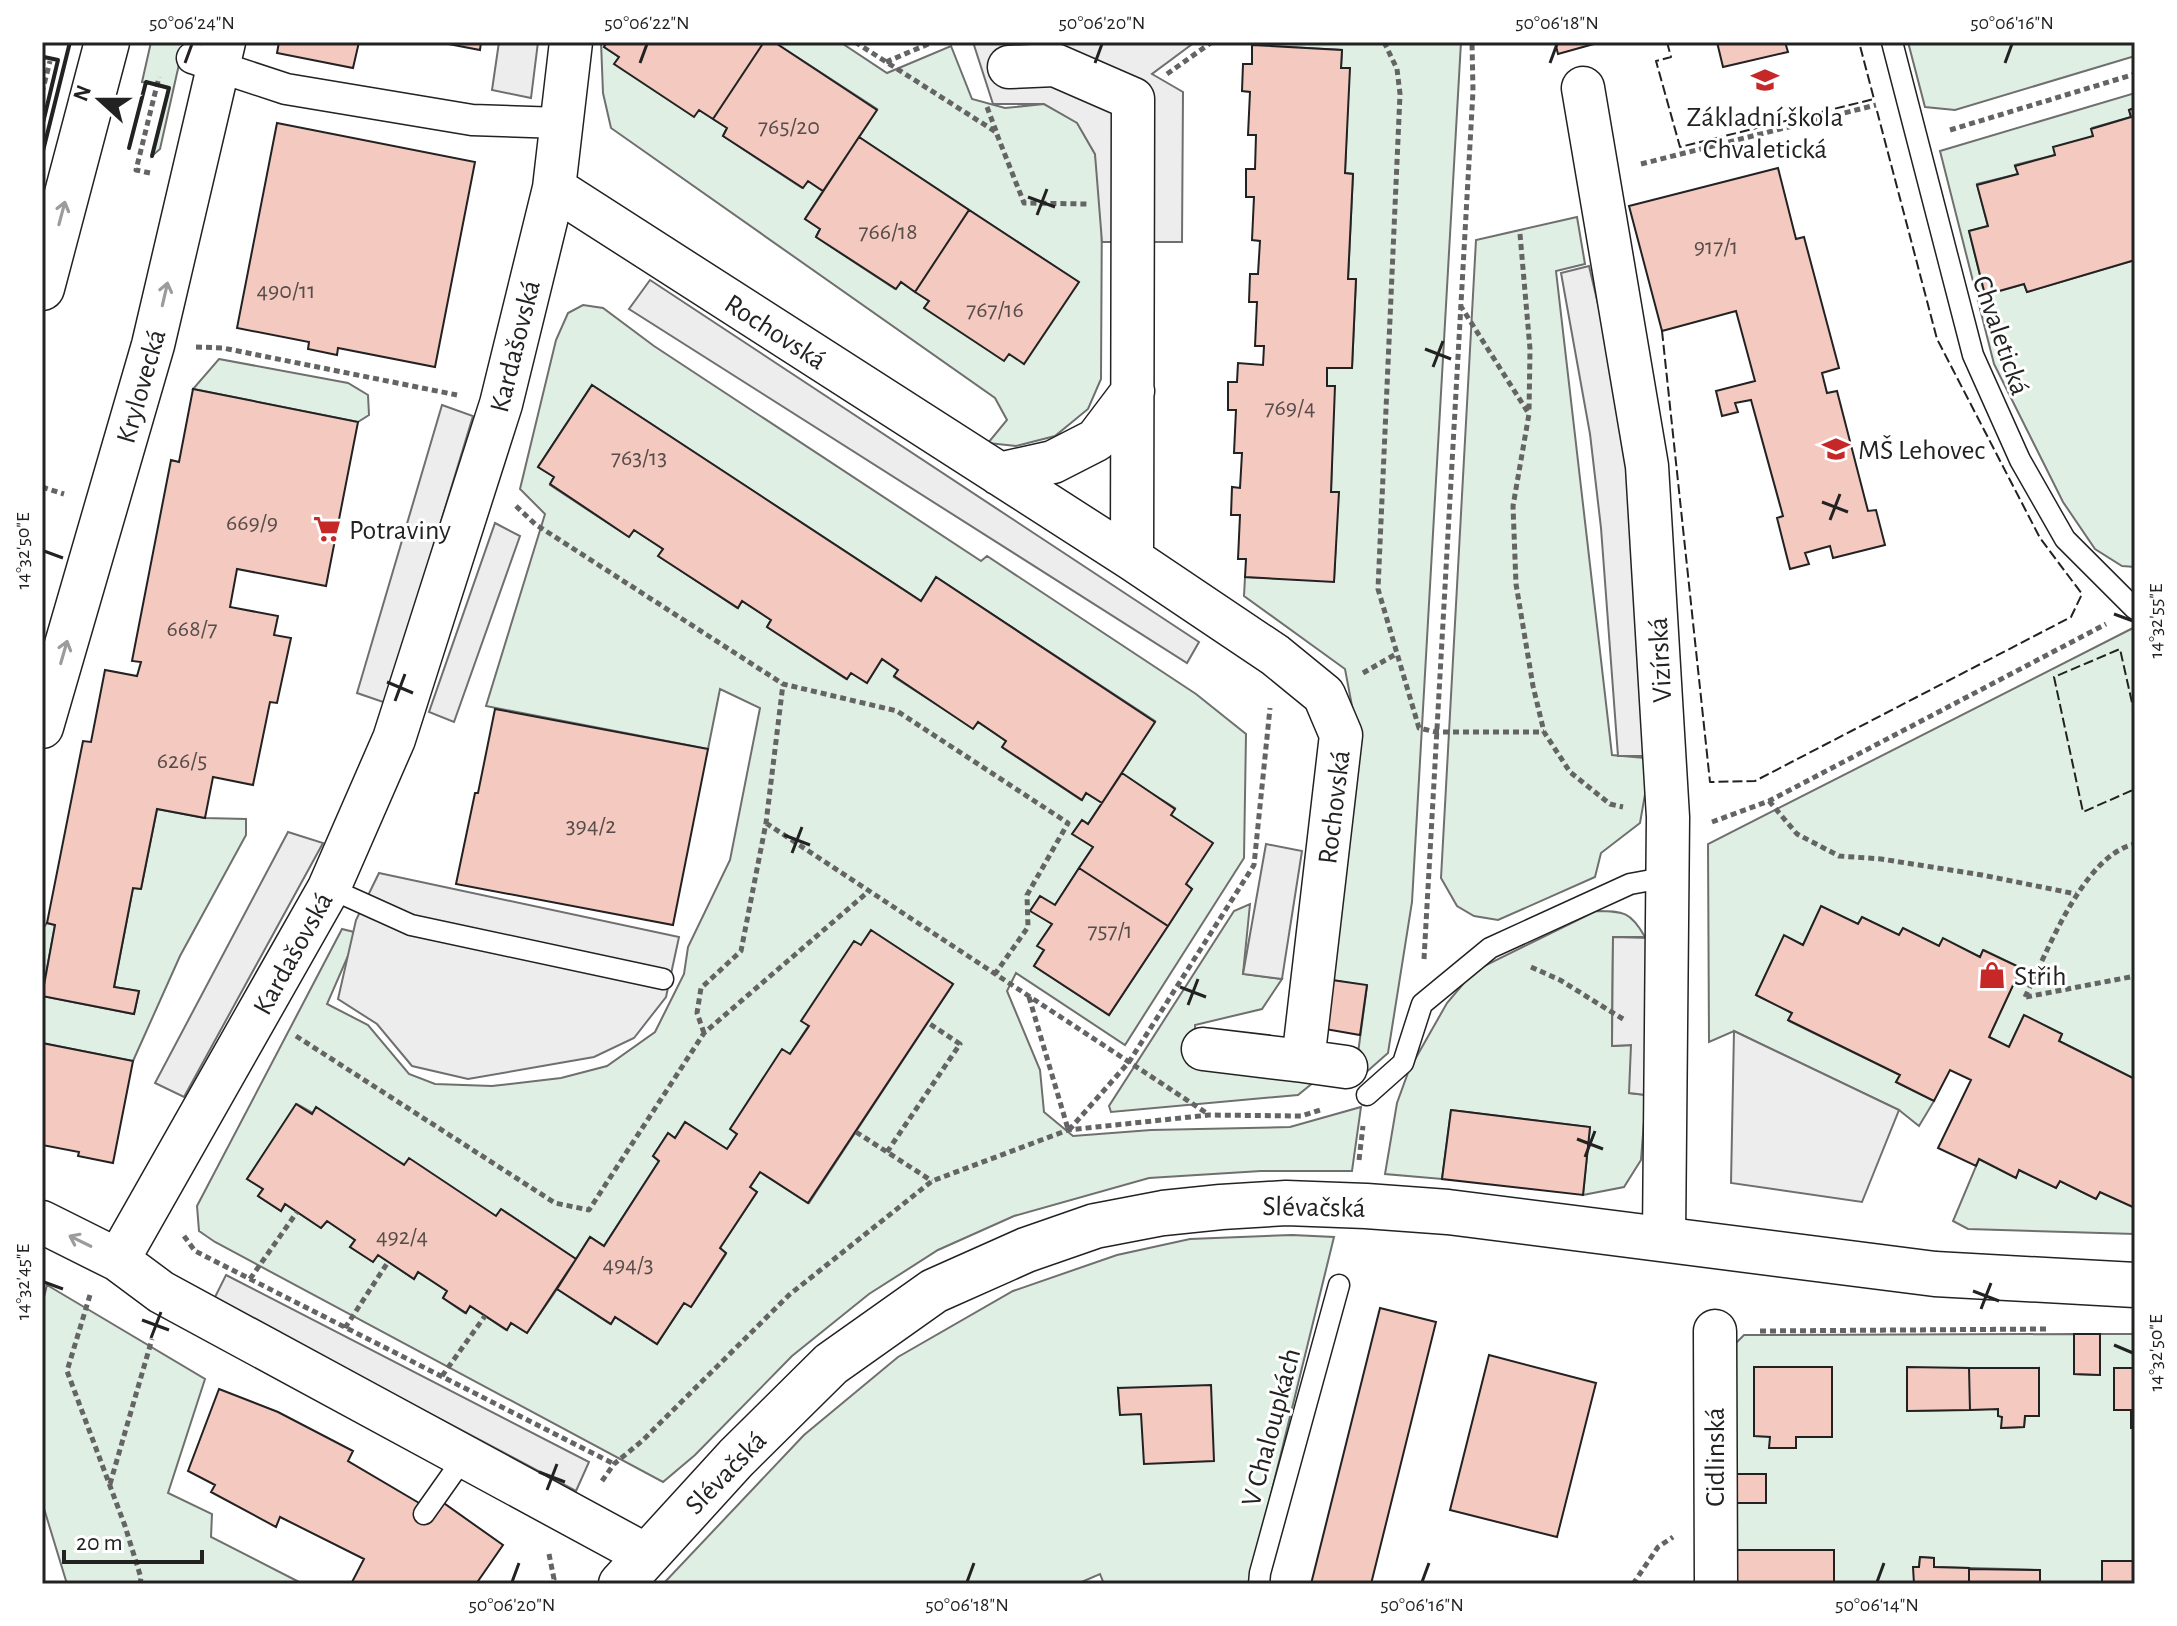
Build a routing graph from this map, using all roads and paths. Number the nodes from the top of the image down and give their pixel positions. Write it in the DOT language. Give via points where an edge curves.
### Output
graph roads {
  1 [pos="107,42"];
  2 [pos="571,42"];
  3 [pos="855,42"];
  4 [pos="933,42"];
  5 [pos="1212,42"];
  6 [pos="1384,42"];
  7 [pos="1472,42"];
  8 [pos="1892,42"];
  9 [pos="211,56"];
  10 [pos="50,61"];
  11 [pos="886,62"];
  12 [pos="1009,67"];
  13 [pos="2135,74"];
  14 [pos="159,76"];
  15 [pos="1583,88"];
  16 [pos="42,93"];
  17 [pos="1133,99"];
  18 [pos="1876,104"];
  19 [pos="561,123"];
  20 [pos="1919,139"];
  21 [pos="156,175"];
  22 [pos="1598,175"];
  23 [pos="554,188"];
  24 [pos="1133,204"];
  25 [pos="1520,234"];
  26 [pos="42,288"];
  27 [pos="1460,305"];
  28 [pos="153,345"];
  29 [pos="1133,391"];
  30 [pos="501,404"];
  31 [pos="1529,414"];
  32 [pos="479,473"];
  33 [pos="999,474"];
  34 [pos="42,487"];
  35 [pos="69,496"];
  36 [pos="1132,559"];
  37 [pos="2135,609"];
  38 [pos="1275,655"];
  39 [pos="783,684"];
  40 [pos="42,727"];
  41 [pos="1436,732"];
  42 [pos="1544,732"];
  43 [pos="1769,801"];
  44 [pos="1668,817"];
  45 [pos="766,823"];
  46 [pos="2135,844"];
  47 [pos="1668,877"];
  48 [pos="329,888"];
  49 [pos="869,891"];
  50 [pos="2076,894"];
  51 [pos="1490,948"];
  52 [pos="995,974"];
  53 [pos="2135,976"];
  54 [pos="663,979"];
  55 [pos="1029,996"];
  56 [pos="1422,1004"];
  57 [pos="258,1012"];
  58 [pos="927,1022"];
  59 [pos="704,1033"];
  60 [pos="1665,1043"];
  61 [pos="1203,1049"];
  62 [pos="1303,1061"];
  63 [pos="1129,1062"];
  64 [pos="1356,1081"];
  65 [pos="1209,1115"];
  66 [pos="856,1132"];
  67 [pos="887,1152"];
  68 [pos="932,1181"];
  69 [pos="297,1212"];
  70 [pos="42,1222"];
  71 [pos="185,1223"];
  72 [pos="1664,1238"];
  73 [pos="118,1260"];
  74 [pos="388,1262"];
  75 [pos="250,1279"];
  76 [pos="1339,1285"];
  77 [pos="2135,1285"];
  78 [pos="485,1316"];
  79 [pos="345,1328"];
  80 [pos="2057,1329"];
  81 [pos="1715,1331"];
  82 [pos="152,1339"];
  83 [pos="442,1376"];
  84 [pos="465,1456"];
  85 [pos="614,1464"];
  86 [pos="110,1484"];
  87 [pos="424,1514"];
  88 [pos="634,1569"];
  89 [pos="140,1584"];
  90 [pos="1259,1584"];
  91 [pos="1716,1584"];
  26 -- 1 [label="street, one-way"];
  2 -- 19 [label="street, Kardašovská"];
  3 -- 11 [label="path"];
  4 -- 11 [label="path"];
  5 -- 17 [label="path"];
  6 -- 41 [label="path" via="1397,69 1400,94 1378,589 1419,728"];
  7 -- 27 [label="path"];
  8 -- 20 [label="lane, Chvaletická"];
  9 -- 19 [label="street" via="286,89 472,120"];
  28 -- 9 [label="street, Krylovecká, one-way"];
  10 -- 16 [label="path"];
  11 -- 24 [label="path" via="996,132 1024,203"];
  12 -- 17 [label="street" via="1055,65"];
  13 -- 20 [label="path"];
  14 -- 21 [label="path" via="136,170"];
  15 -- 22 [label="street, Vizírská"];
  17 -- 24 [label="street"];
  18 -- 22 [label="path"];
  19 -- 23 [label="street, Kardašovská"];
  20 -- 37 [label="lane, Chvaletická" via="1973,355 2020,460 2065,539"];
  22 -- 44 [label="street, Vizírská" via="1647,466"];
  23 -- 30 [label="street, Kardašovská"];
  23 -- 33 [label="street, Rochovská"];
  24 -- 29 [label="street"];
  25 -- 31 [label="path" via="1530,349"];
  27 -- 31 [label="path"];
  27 -- 41 [label="path"];
  28 -- 30 [label="path" via="223,348"];
  40 -- 28 [label="street, Krylovecká, one-way"];
  29 -- 33 [label="street" via="1096,440 1053,462"];
  29 -- 36 [label="street"];
  30 -- 32 [label="street, Kardašovská"];
  31 -- 42 [label="path" via="1513,506 1516,584"];
  32 -- 39 [label="path" via="535,524"];
  32 -- 48 [label="street, Kardašovská" via="394,739"];
  33 -- 36 [label="street, Rochovská"];
  34 -- 35 [label="path"];
  36 -- 38 [label="street, Rochovská"];
  37 -- 43 [label="path"];
  38 -- 62 [label="street, Rochovská" via="1324,695 1341,735"];
  38 -- 63 [label="path" via="1254,865"];
  39 -- 45 [label="path"];
  39 -- 52 [label="path" via="897,711 1068,823 1027,895 1028,927"];
  41 -- 42 [label="path"];
  41 -- 56 [label="path"];
  42 -- 44 [label="path" via="1570,772 1610,804"];
  43 -- 44 [label="path" via="1711,823"];
  43 -- 50 [label="path" via="1797,834 1839,856"];
  44 -- 47 [label="street, Vizírská"];
  45 -- 49 [label="path"];
  45 -- 59 [label="path" via="741,951 701,988 697,1013"];
  46 -- 50 [label="path" via="2098,867"];
  47 -- 51 [label="lane" via="1630,884"];
  47 -- 60 [label="street, Vizírská"];
  48 -- 54 [label="lane" via="411,925"];
  48 -- 57 [label="street, Kardašovská"];
  49 -- 52 [label="path"];
  49 -- 59 [label="path"];
  50 -- 53 [label="path" via="2025,997"];
  51 -- 56 [label="lane"];
  51 -- 60 [label="path" via="1560,980 1645,1037"];
  52 -- 55 [label="path"];
  55 -- 63 [label="path"];
  55 -- 63 [label="path" via="1068,1130"];
  56 -- 64 [label="lane" via="1403,1063"];
  57 -- 59 [label="path" via="555,1203 589,1210"];
  57 -- 73 [label="street, Kardašovská"];
  58 -- 67 [label="path" via="960,1044"];
  60 -- 72 [label="street, Vizírská"];
  61 -- 62 [label="street"];
  62 -- 64 [label="street"];
  63 -- 65 [label="path"];
  66 -- 67 [label="path"];
  67 -- 68 [label="path"];
  69 -- 75 [label="path"];
  73 -- 70 [label="street, one-way"];
  71 -- 75 [label="path" via="183,1234 195,1251"];
  72 -- 77 [label="street, Slévačská" via="1935,1274"];
  72 -- 88 [label="street, Slévačská" via="1448,1212 1286,1203 1163,1213 1095,1226 934,1291 831,1364"];
  73 -- 84 [label="street" via="161,1292"];
  73 -- 86 [label="path" via="87,1298 67,1371"];
  74 -- 79 [label="path"];
  75 -- 79 [label="path"];
  76 -- 90 [label="lane, V Chaloupkách"];
  78 -- 83 [label="path"];
  79 -- 83 [label="path"];
  80 -- 81 [label="path"];
  81 -- 91 [label="street, Cidlinská"];
  82 -- 86 [label="path"];
  83 -- 85 [label="path"];
  84 -- 87 [label="lane"];
  84 -- 88 [label="street"];
  86 -- 89 [label="path"];
}
